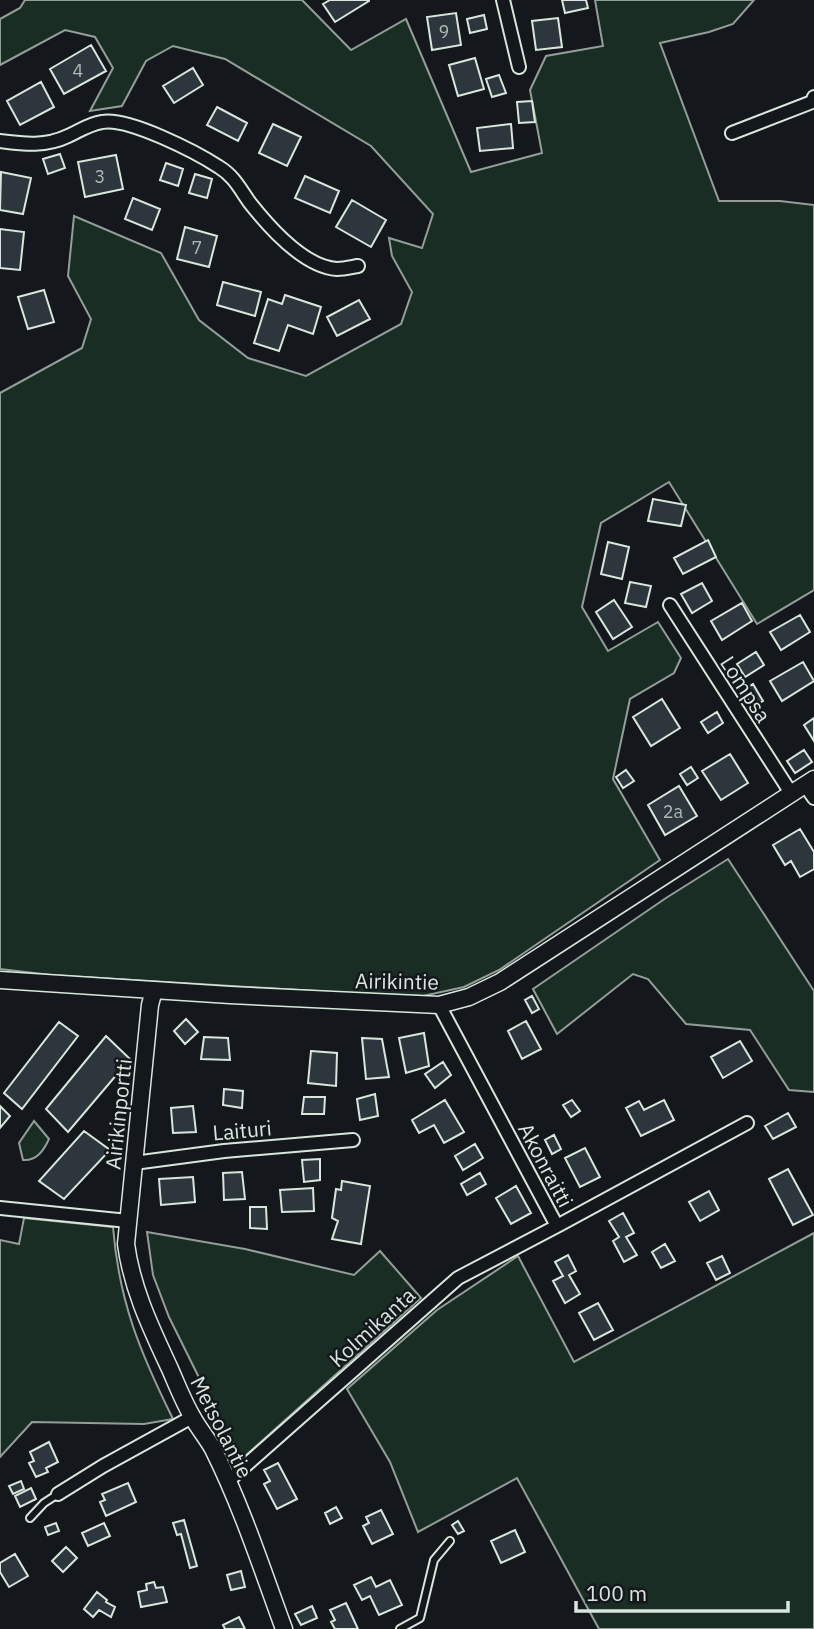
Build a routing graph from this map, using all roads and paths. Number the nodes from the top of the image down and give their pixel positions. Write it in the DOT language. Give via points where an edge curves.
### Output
graph roads {
  1 [pos="503,0"];
  2 [pos="519,67"];
  3 [pos="813,101"];
  4 [pos="732,133"];
  5 [pos="0,141"];
  6 [pos="358,266"];
  7 [pos="670,606"];
  8 [pos="806,789"];
  9 [pos="0,979"];
  10 [pos="154,990"];
  11 [pos="439,1005"];
  12 [pos="747,1123"];
  13 [pos="353,1140"];
  14 [pos="134,1163"];
  15 [pos="0,1208"];
  16 [pos="128,1221"];
  17 [pos="557,1226"];
  18 [pos="126,1244"];
  19 [pos="192,1417"];
  20 [pos="228,1481"];
  21 [pos="58,1494"];
  22 [pos="30,1518"];
  23 [pos="450,1541"];
  24 [pos="284,1629"];
  25 [pos="400,1629"];
  1 -- 2 [label="street"];
  3 -- 4 [label="street"];
  5 -- 6 [label="street" via="36,145 102,122 130,125 222,168 272,230 302,254 336,269"];
  7 -- 8 [label="street, Lompsa"];
  8 -- 11 [label="street, Airikintie" via="500,982"];
  9 -- 10 [label="street, Airikintie"];
  10 -- 11 [label="street, Airikintie"];
  10 -- 14 [label="street, Airikinportti"];
  11 -- 17 [label="street, Akonraitti"];
  12 -- 17 [label="street, Akonraitti"];
  13 -- 14 [label="street, Laituri" via="224,1150"];
  14 -- 16 [label="street, Airikinportti"];
  15 -- 16 [label="street"];
  16 -- 18 [label="street, Airikinportti"];
  17 -- 20 [label="street, Kolmikanta" via="458,1278"];
  18 -- 19 [label="street, Metsolantie" via="138,1299"];
  19 -- 20 [label="street, Metsolantie"];
  19 -- 21 [label="street"];
  20 -- 24 [label="street, Metsolantie"];
  21 -- 22 [label="lane"];
  23 -- 25 [label="lane" via="434,1560 420,1618"];
}
